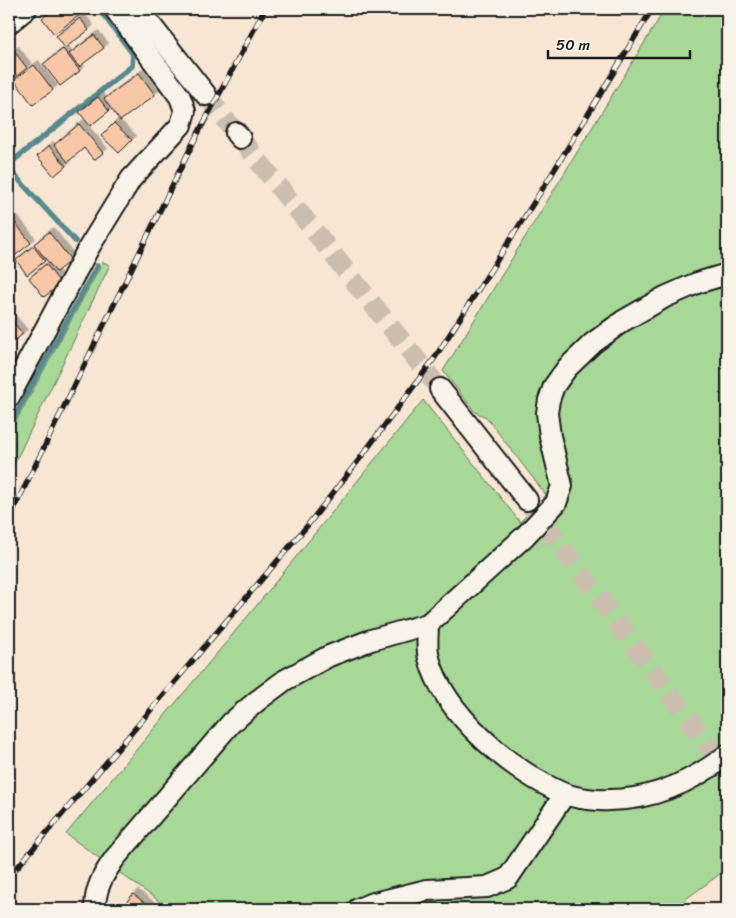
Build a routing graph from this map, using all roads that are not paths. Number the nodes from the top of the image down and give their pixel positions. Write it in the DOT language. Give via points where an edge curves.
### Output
graph roads {
  1 [pos="26,9"];
  2 [pos="114,9"];
  3 [pos="138,9"];
  4 [pos="9,23"];
  5 [pos="206,95"];
  6 [pos="727,274"];
  7 [pos="440,389"];
  8 [pos="9,397"];
  9 [pos="527,500"];
  10 [pos="428,624"];
  11 [pos="727,755"];
  12 [pos="566,794"];
  13 [pos="94,909"];
  14 [pos="358,909"];
  1 -- 4 [label="street"];
  2 -- 8 [label="street" via="180,96 185,111 181,125 131,179 88,249"];
  3 -- 5 [label="street"];
  6 -- 10 [label="street" via="696,283 622,321 567,368 548,400 550,436 562,486 556,503 525,536"];
  7 -- 9 [label="street"];
  10 -- 12 [label="street" via="428,657 437,679 455,706 502,758"];
  10 -- 13 [label="street" via="329,656 285,680 257,701 232,723 116,858 98,885"];
  11 -- 12 [label="street" via="706,771 636,799 607,801"];
  12 -- 14 [label="street" via="508,878 487,887 427,890"];
}
